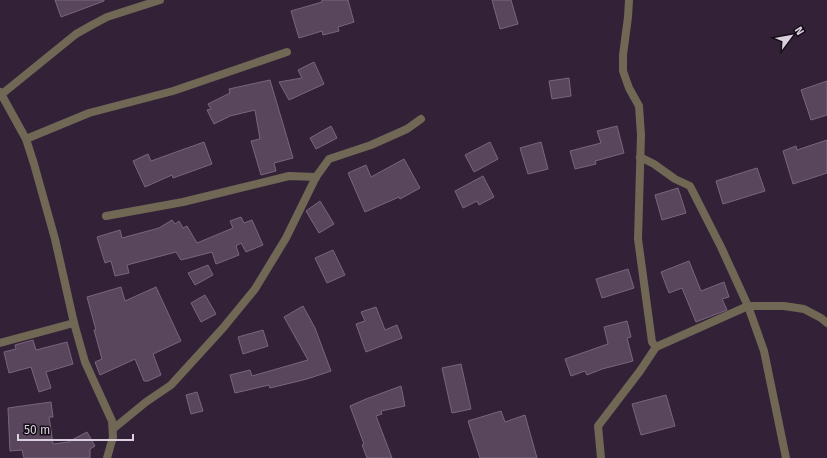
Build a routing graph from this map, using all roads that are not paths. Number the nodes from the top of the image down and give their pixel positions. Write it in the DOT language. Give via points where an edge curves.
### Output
graph roads {
  1 [pos="160,0"];
  2 [pos="629,0"];
  3 [pos="287,52"];
  4 [pos="1,93"];
  5 [pos="421,120"];
  6 [pos="26,139"];
  7 [pos="640,157"];
  8 [pos="316,177"];
  9 [pos="106,216"];
  10 [pos="748,306"];
  11 [pos="74,323"];
  12 [pos="827,323"];
  13 [pos="0,343"];
  14 [pos="656,347"];
  15 [pos="113,428"];
  16 [pos="107,458"];
  17 [pos="601,458"];
  18 [pos="786,458"];
  1 -- 4 [label="street" via="107,16 76,34"];
  2 -- 7 [label="street" via="623,71 639,106"];
  3 -- 6 [label="street" via="173,90 89,113"];
  4 -- 6 [label="street"];
  5 -- 8 [label="street" via="371,145 329,159"];
  6 -- 11 [label="street" via="55,239"];
  7 -- 10 [label="street" via="690,186"];
  7 -- 14 [label="street" via="638,239 652,342"];
  8 -- 9 [label="street" via="289,176 183,202"];
  8 -- 15 [label="street" via="286,238 259,282 223,328 171,385"];
  10 -- 12 [label="street" via="804,309"];
  10 -- 14 [label="street"];
  10 -- 18 [label="street" via="764,351"];
  11 -- 13 [label="street"];
  11 -- 15 [label="street" via="86,362"];
  14 -- 17 [label="street" via="598,426"];
  15 -- 16 [label="street"];
}
